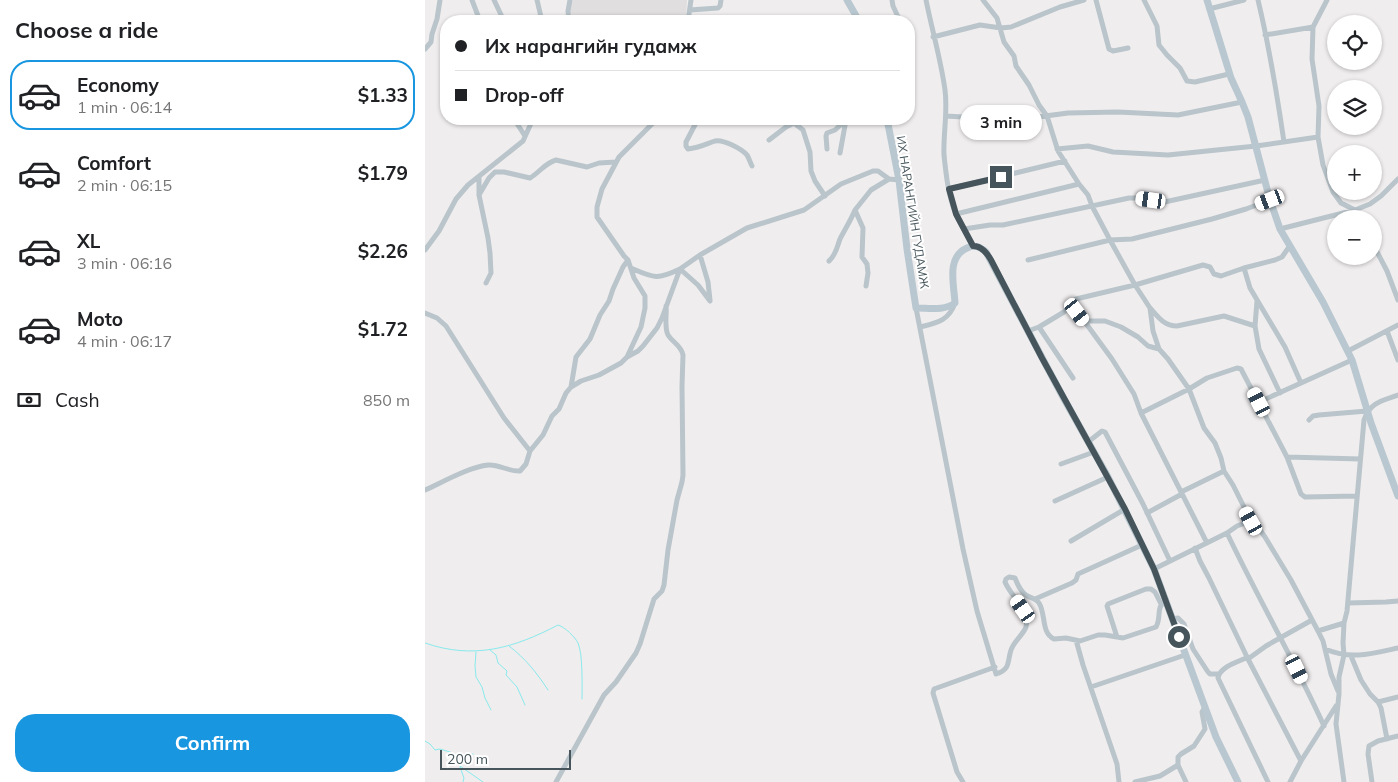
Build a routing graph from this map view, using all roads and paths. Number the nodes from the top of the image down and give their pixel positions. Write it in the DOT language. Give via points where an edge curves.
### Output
graph roads {
  1 [pos="439,0"];
  2 [pos="472,0"];
  3 [pos="494,0"];
  4 [pos="537,0"];
  5 [pos="570,0"];
  6 [pos="691,0"];
  7 [pos="721,0"];
  8 [pos="847,0"];
  9 [pos="892,0"];
  10 [pos="926,0"];
  11 [pos="983,0"];
  12 [pos="1084,0"];
  13 [pos="1096,0"];
  14 [pos="1144,0"];
  15 [pos="1207,0"];
  16 [pos="1244,0"];
  17 [pos="1257,0"];
  18 [pos="1327,0"];
  19 [pos="1209,9"];
  20 [pos="690,10"];
  21 [pos="478,15"];
  22 [pos="501,15"];
  23 [pos="540,15"];
  24 [pos="568,15"];
  25 [pos="690,15"];
  26 [pos="856,15"];
  27 [pos="898,15"];
  28 [pos="1313,27"];
  29 [pos="1001,28"];
  30 [pos="1265,35"];
  31 [pos="933,37"];
  32 [pos="1128,48"];
  33 [pos="425,49"];
  34 [pos="1229,74"];
  35 [pos="1242,102"];
  36 [pos="946,116"];
  37 [pos="1047,116"];
  38 [pos="518,125"];
  39 [pos="530,125"];
  40 [pos="651,125"];
  41 [pos="695,125"];
  42 [pos="788,125"];
  43 [pos="797,125"];
  44 [pos="840,125"];
  45 [pos="845,125"];
  46 [pos="888,125"];
  47 [pos="525,136"];
  48 [pos="1318,137"];
  49 [pos="769,140"];
  50 [pos="1284,142"];
  51 [pos="1256,146"];
  52 [pos="827,149"];
  53 [pos="1057,149"];
  54 [pos="840,153"];
  55 [pos="1065,161"];
  56 [pos="616,162"];
  57 [pos="752,166"];
  58 [pos="479,177"];
  59 [pos="889,179"];
  60 [pos="1398,179"];
  61 [pos="899,180"];
  62 [pos="1265,180"];
  63 [pos="1079,184"];
  64 [pos="949,189"];
  65 [pos="479,195"];
  66 [pos="825,196"];
  67 [pos="1270,200"];
  68 [pos="1092,206"];
  69 [pos="855,210"];
  70 [pos="1355,210"];
  71 [pos="956,214"];
  72 [pos="1327,217"];
  73 [pos="964,229"];
  74 [pos="1280,230"];
  75 [pos="1110,240"];
  76 [pos="973,246"];
  77 [pos="1289,247"];
  78 [pos="425,250"];
  79 [pos="700,255"];
  80 [pos="628,260"];
  81 [pos="1028,260"];
  82 [pos="829,261"];
  83 [pos="1382,262"];
  84 [pos="631,268"];
  85 [pos="1245,268"];
  86 [pos="680,269"];
  87 [pos="486,283"];
  88 [pos="1135,285"];
  89 [pos="867,286"];
  90 [pos="1257,300"];
  91 [pos="1398,300"];
  92 [pos="955,303"];
  93 [pos="1071,303"];
  94 [pos="667,306"];
  95 [pos="917,308"];
  96 [pos="1150,308"];
  97 [pos="425,313"];
  98 [pos="1084,321"];
  99 [pos="1398,325"];
  100 [pos="1255,326"];
  101 [pos="920,327"];
  102 [pos="1039,327"];
  103 [pos="1027,331"];
  104 [pos="1387,331"];
  105 [pos="1159,349"];
  106 [pos="1348,351"];
  107 [pos="627,357"];
  108 [pos="1352,360"];
  109 [pos="1398,360"];
  110 [pos="1073,378"];
  111 [pos="1301,384"];
  112 [pos="571,386"];
  113 [pos="1189,389"];
  114 [pos="1280,393"];
  115 [pos="1398,395"];
  116 [pos="1259,402"];
  117 [pos="1367,411"];
  118 [pos="1141,413"];
  119 [pos="1309,420"];
  120 [pos="1088,442"];
  121 [pos="530,451"];
  122 [pos="1094,452"];
  123 [pos="1287,457"];
  124 [pos="1360,459"];
  125 [pos="1061,464"];
  126 [pos="1224,471"];
  127 [pos="1108,478"];
  128 [pos="1396,483"];
  129 [pos="425,490"];
  130 [pos="1182,493"];
  131 [pos="1357,496"];
  132 [pos="1398,496"];
  133 [pos="1055,500"];
  134 [pos="1125,509"];
  135 [pos="1147,513"];
  136 [pos="1251,521"];
  137 [pos="1227,533"];
  138 [pos="1071,541"];
  139 [pos="1207,543"];
  140 [pos="1142,545"];
  141 [pos="1195,548"];
  142 [pos="1170,561"];
  143 [pos="1154,569"];
  144 [pos="1035,599"];
  145 [pos="1163,601"];
  146 [pos="1398,601"];
  147 [pos="1347,603"];
  148 [pos="1173,619"];
  149 [pos="1312,620"];
  150 [pos="1344,624"];
  151 [pos="1319,630"];
  152 [pos="1117,638"];
  153 [pos="1282,638"];
  154 [pos="1076,640"];
  155 [pos="1398,648"];
  156 [pos="1325,649"];
  157 [pos="1185,655"];
  158 [pos="1344,655"];
  159 [pos="1351,656"];
  160 [pos="1247,658"];
  161 [pos="995,666"];
  162 [pos="1219,674"];
  163 [pos="1091,687"];
  164 [pos="1339,694"];
  165 [pos="1398,697"];
  166 [pos="1378,702"];
  167 [pos="1338,704"];
  168 [pos="1205,707"];
  169 [pos="1324,726"];
  170 [pos="1398,736"];
  171 [pos="1387,739"];
  172 [pos="1301,761"];
  173 [pos="1178,765"];
  174 [pos="556,782"];
  175 [pos="963,782"];
  176 [pos="1119,782"];
  177 [pos="1135,782"];
  178 [pos="1186,782"];
  179 [pos="1238,782"];
  180 [pos="1268,782"];
  181 [pos="1290,782"];
  182 [pos="1344,782"];
  183 [pos="1372,782"];
  1 -- 33 [label="street" via="431,42"];
  2 -- 21 [label="street"];
  3 -- 22 [label="street"];
  4 -- 23 [label="street"];
  5 -- 24 [label="street"];
  6 -- 20 [label="street"];
  7 -- 20 [label="street" via="717,8"];
  8 -- 26 [label="main road"];
  9 -- 27 [label="street"];
  10 -- 31 [label="street"];
  11 -- 29 [label="street"];
  12 -- 29 [label="street"];
  13 -- 32 [label="street" via="1109,49"];
  14 -- 34 [label="street" via="1157,26 1159,45 1187,81"];
  15 -- 19 [label="main road"];
  16 -- 19 [label="street"];
  17 -- 30 [label="street"];
  18 -- 28 [label="street"];
  19 -- 34 [label="main road"];
  20 -- 25 [label="street"];
  28 -- 30 [label="street"];
  28 -- 48 [label="street"];
  29 -- 31 [label="street" via="980,25"];
  29 -- 37 [label="street" via="1016,66"];
  30 -- 50 [label="street"];
  31 -- 36 [label="street" via="940,59"];
  34 -- 35 [label="main road"];
  35 -- 37 [label="street" via="1167,116 1088,112"];
  35 -- 51 [label="main road"];
  36 -- 37 [label="street" via="1000,122"];
  36 -- 64 [label="street" via="944,154"];
  37 -- 53 [label="street"];
  38 -- 47 [label="street"];
  39 -- 47 [label="street"];
  40 -- 56 [label="street"];
  41 -- 57 [label="street" via="686,142 689,149 717,140 725,142 749,157"];
  42 -- 49 [label="street"];
  43 -- 66 [label="street" via="803,130 810,152 811,171"];
  44 -- 52 [label="street" via="827,133"];
  45 -- 54 [label="street"];
  46 -- 61 [label="main road, ИХ НАРАНГИЙН ГУДАМЖ"];
  47 -- 58 [label="street"];
  48 -- 50 [label="street"];
  48 -- 70 [label="street" via="1323,165 1333,192 1341,203"];
  50 -- 51 [label="street"];
  51 -- 53 [label="street" via="1169,155 1113,152 1088,146"];
  51 -- 62 [label="main road"];
  53 -- 55 [label="street"];
  55 -- 63 [label="street"];
  55 -- 64 [label="street"];
  56 -- 65 [label="street" via="587,167 556,160 530,178 495,172"];
  56 -- 80 [label="street" via="602,190 597,217"];
  58 -- 65 [label="street"];
  58 -- 78 [label="street" via="456,199"];
  59 -- 61 [label="street"];
  59 -- 66 [label="street" via="873,171 841,184"];
  59 -- 69 [label="street" via="871,190"];
  60 -- 70 [label="street" via="1370,204"];
  61 -- 95 [label="main road, ИХ НАРАНГИЙН ГУДАМЖ"];
  62 -- 67 [label="main road"];
  62 -- 68 [label="street" via="1160,203 1129,198"];
  63 -- 68 [label="street"];
  63 -- 71 [label="street"];
  64 -- 71 [label="street"];
  65 -- 87 [label="street" via="490,252 491,273"];
  66 -- 79 [label="street" via="804,210 747,228"];
  67 -- 74 [label="main road"];
  67 -- 75 [label="street" via="1212,219 1131,239"];
  68 -- 73 [label="street"];
  68 -- 75 [label="street"];
  69 -- 82 [label="street"];
  69 -- 89 [label="street" via="863,228 862,257 867,264"];
  71 -- 73 [label="street"];
  72 -- 74 [label="street"];
  73 -- 76 [label="street"];
  74 -- 77 [label="main road"];
  75 -- 81 [label="street"];
  75 -- 88 [label="street"];
  76 -- 92 [label="main road" via="959,252 954,262"];
  76 -- 103 [label="main road" via="986,252"];
  77 -- 85 [label="street" via="1282,257"];
  77 -- 106 [label="main road"];
  79 -- 86 [label="street"];
  79 -- 86 [label="street" via="710,301"];
  80 -- 84 [label="street"];
  80 -- 112 [label="street" via="590,339 576,357"];
  83 -- 91 [label="street"];
  84 -- 86 [label="street" via="659,277"];
  84 -- 107 [label="street" via="645,296 645,308 641,327"];
  85 -- 88 [label="street" via="1218,276 1210,267 1203,265"];
  85 -- 90 [label="street"];
  86 -- 94 [label="street"];
  88 -- 93 [label="street" via="1076,298"];
  88 -- 96 [label="street"];
  90 -- 100 [label="street"];
  90 -- 111 [label="street" via="1285,347"];
  92 -- 95 [label="main road" via="937,309"];
  92 -- 101 [label="street" via="953,311 939,322"];
  93 -- 98 [label="street"];
  93 -- 102 [label="street" via="1068,309"];
  94 -- 107 [label="street" via="657,328 643,346"];
  94 -- 174 [label="street" via="668,335 683,355 683,482 677,500 664,585 654,599 636,653 604,695"];
  95 -- 101 [label="street"];
  96 -- 100 [label="street" via="1170,326 1224,316"];
  96 -- 105 [label="street"];
  97 -- 121 [label="street" via="446,326 504,418"];
  98 -- 105 [label="street" via="1105,321"];
  98 -- 118 [label="street" via="1135,394"];
  99 -- 104 [label="street"];
  100 -- 114 [label="street" via="1259,349"];
  101 -- 161 [label="street" via="963,549 977,611"];
  102 -- 103 [label="street"];
  102 -- 110 [label="street"];
  103 -- 120 [label="main road"];
  104 -- 106 [label="street"];
  104 -- 109 [label="street"];
  105 -- 113 [label="street"];
  106 -- 108 [label="main road"];
  107 -- 112 [label="street" via="599,375"];
  108 -- 111 [label="street"];
  108 -- 117 [label="main road"];
  111 -- 114 [label="street"];
  112 -- 121 [label="street"];
  113 -- 116 [label="street" via="1207,378 1237,368 1241,369"];
  113 -- 118 [label="street"];
  113 -- 126 [label="street" via="1204,428 1215,443"];
  114 -- 116 [label="street"];
  115 -- 117 [label="street" via="1373,405"];
  116 -- 123 [label="street"];
  117 -- 119 [label="street" via="1319,415"];
  117 -- 124 [label="street"];
  117 -- 128 [label="main road"];
  118 -- 130 [label="street"];
  120 -- 122 [label="main road"];
  120 -- 135 [label="street" via="1105,432"];
  121 -- 129 [label="street" via="526,464 519,471 491,465 478,467"];
  122 -- 125 [label="street"];
  122 -- 127 [label="main road"];
  123 -- 124 [label="street"];
  123 -- 131 [label="street" via="1305,497"];
  124 -- 131 [label="street"];
  126 -- 130 [label="street"];
  126 -- 136 [label="street"];
  127 -- 133 [label="street"];
  127 -- 134 [label="main road"];
  128 -- 132 [label="main road"];
  130 -- 135 [label="street"];
  130 -- 139 [label="street"];
  131 -- 147 [label="street"];
  134 -- 138 [label="street"];
  134 -- 140 [label="main road"];
  135 -- 142 [label="street"];
  136 -- 137 [label="street"];
  136 -- 149 [label="street" via="1265,537"];
  137 -- 139 [label="street"];
  137 -- 153 [label="street"];
  139 -- 141 [label="street"];
  140 -- 143 [label="main road"];
  140 -- 144 [label="street" via="1078,574 1072,584"];
  141 -- 142 [label="street"];
  141 -- 160 [label="street"];
  142 -- 143 [label="street"];
  143 -- 145 [label="main road"];
  144 -- 154 [label="street" via="1040,604 1050,637"];
  144 -- 161 [label="street" via="1020,589 1015,578 1006,579 1007,586 1023,609 1025,629 1014,645 1007,668 996,674"];
  145 -- 148 [label="main road"];
  145 -- 152 [label="street" via="1156,627"];
  145 -- 152 [label="street" via="1151,589 1146,589 1108,604"];
  146 -- 147 [label="street"];
  147 -- 150 [label="street"];
  148 -- 157 [label="main road"];
  148 -- 162 [label="street" via="1178,618 1184,624 1193,649 1208,672"];
  149 -- 151 [label="street"];
  149 -- 153 [label="street"];
  150 -- 151 [label="street"];
  150 -- 158 [label="street"];
  151 -- 156 [label="street"];
  152 -- 154 [label="street" via="1098,635"];
  153 -- 160 [label="street"];
  153 -- 169 [label="street"];
  154 -- 163 [label="street"];
  155 -- 159 [label="street"];
  156 -- 158 [label="street"];
  156 -- 164 [label="street"];
  157 -- 163 [label="street"];
  157 -- 168 [label="main road"];
  158 -- 159 [label="street"];
  158 -- 164 [label="street"];
  159 -- 166 [label="street" via="1361,680"];
  160 -- 162 [label="street" via="1233,663"];
  160 -- 172 [label="street"];
  161 -- 175 [label="street" via="934,689 957,772"];
  162 -- 180 [label="street" via="1222,687"];
  163 -- 176 [label="street" via="1117,764"];
  164 -- 167 [label="street"];
  165 -- 166 [label="street"];
  166 -- 171 [label="street"];
  167 -- 169 [label="street"];
  167 -- 182 [label="street" via="1336,724"];
  168 -- 173 [label="street" via="1202,712 1205,730 1194,746 1178,757"];
  168 -- 179 [label="main road"];
  169 -- 172 [label="street"];
  170 -- 171 [label="street"];
  171 -- 183 [label="street" via="1369,746"];
  172 -- 181 [label="street"];
  173 -- 177 [label="street" via="1160,776"];
  173 -- 178 [label="street"];
}
